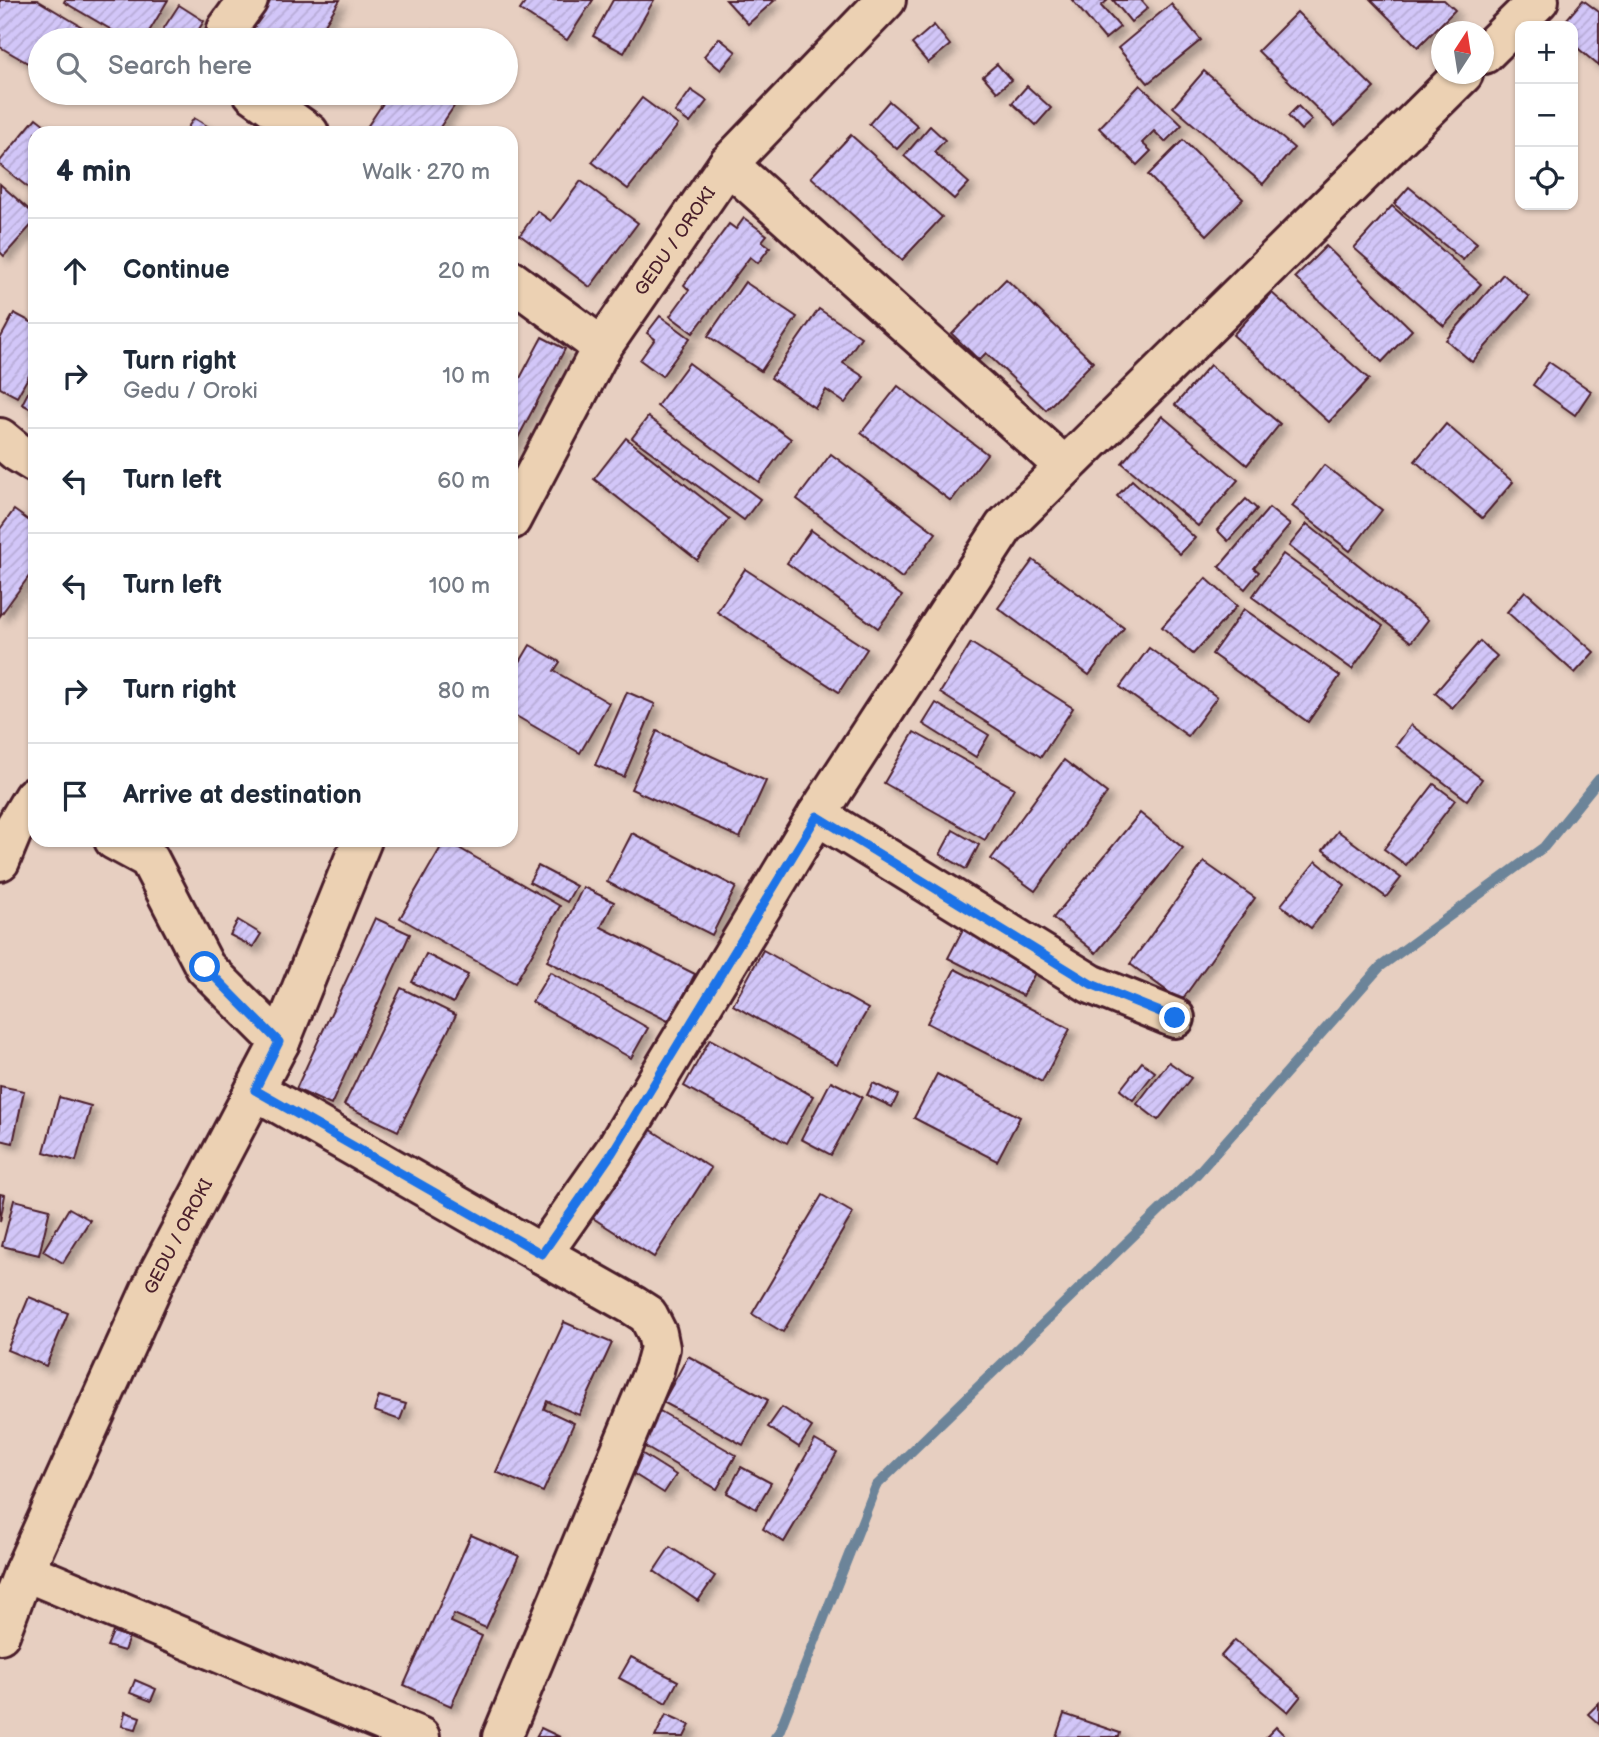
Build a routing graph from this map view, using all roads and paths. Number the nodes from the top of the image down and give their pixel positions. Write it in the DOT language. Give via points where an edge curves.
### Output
graph roads {
  1 [pos="248,0"];
  2 [pos="887,0"];
  3 [pos="1539,0"];
  4 [pos="229,28"];
  5 [pos="1494,43"];
  6 [pos="1453,84"];
  7 [pos="270,105"];
  8 [pos="299,126"];
  9 [pos="728,164"];
  10 [pos="518,285"];
  11 [pos="602,347"];
  12 [pos="0,438"];
  13 [pos="28,459"];
  14 [pos="1064,466"];
  15 [pos="518,507"];
  16 [pos="23,794"];
  17 [pos="817,816"];
  18 [pos="127,847"];
  19 [pos="359,847"];
  20 [pos="0,861"];
  21 [pos="1175,1018"];
  22 [pos="279,1042"];
  23 [pos="255,1090"];
  24 [pos="542,1254"];
  25 [pos="24,1571"];
  26 [pos="0,1634"];
  27 [pos="421,1737"];
  28 [pos="502,1737"];
  1 -- 4 [label="street"];
  2 -- 9 [label="street, GEDU / OROKI"];
  3 -- 5 [label="street"];
  6 -- 14 [label="street"];
  7 -- 8 [label="street"];
  9 -- 11 [label="street, GEDU / OROKI"];
  9 -- 14 [label="street"];
  10 -- 11 [label="street"];
  11 -- 15 [label="street, GEDU / OROKI"];
  12 -- 13 [label="street"];
  14 -- 17 [label="street" via="1004,527"];
  16 -- 20 [label="street"];
  17 -- 21 [label="street" via="1091,984"];
  17 -- 24 [label="street" via="612,1153"];
  18 -- 22 [label="street" via="149,859 205,967"];
  19 -- 22 [label="street, GEDU / OROKI"];
  22 -- 23 [label="street, GEDU / OROKI"];
  23 -- 24 [label="street"];
  23 -- 25 [label="street, GEDU / OROKI" via="156,1276"];
  24 -- 28 [label="street" via="648,1315 660,1348"];
  25 -- 26 [label="street, GEDU / OROKI"];
  25 -- 27 [label="street"];
}
